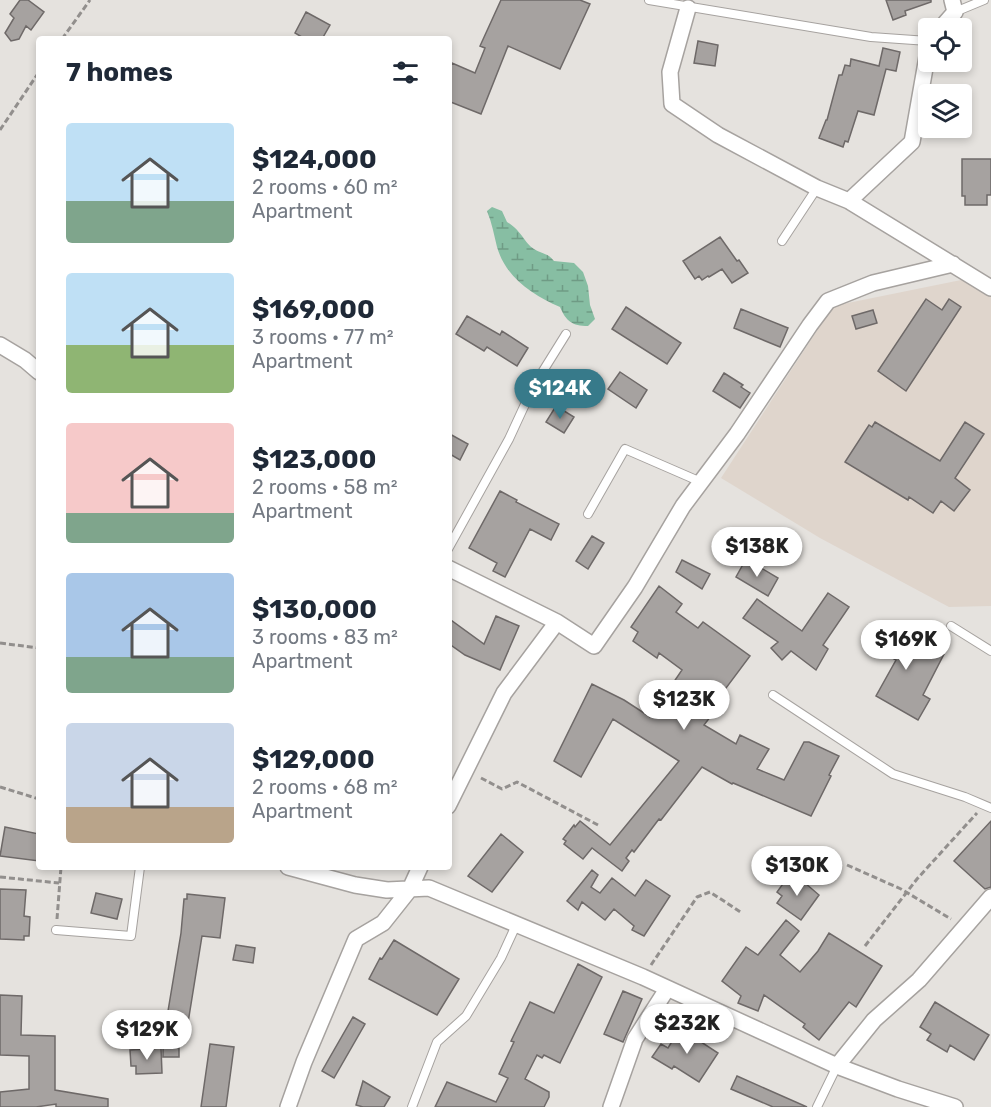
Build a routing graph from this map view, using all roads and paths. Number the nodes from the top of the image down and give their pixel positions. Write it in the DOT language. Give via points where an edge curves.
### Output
graph roads {
  1 [pos="90,0"];
  2 [pos="649,0"];
  3 [pos="984,0"];
  4 [pos="689,4"];
  5 [pos="953,6"];
  6 [pos="64,36"];
  7 [pos="918,40"];
  8 [pos="924,72"];
  9 [pos="36,76"];
  10 [pos="0,130"];
  11 [pos="817,188"];
  12 [pos="849,201"];
  13 [pos="782,241"];
  14 [pos="953,264"];
  15 [pos="991,288"];
  16 [pos="566,334"];
  17 [pos="0,345"];
  18 [pos="36,369"];
  19 [pos="701,482"];
  20 [pos="588,514"];
  21 [pos="452,542"];
  22 [pos="452,570"];
  23 [pos="556,622"];
  24 [pos="951,626"];
  25 [pos="0,643"];
  26 [pos="36,648"];
  27 [pos="991,651"];
  28 [pos="773,695"];
  29 [pos="466,770"];
  30 [pos="0,787"];
  31 [pos="36,798"];
  32 [pos="452,798"];
  33 [pos="987,807"];
  34 [pos="598,825"];
  35 [pos="848,865"];
  36 [pos="61,870"];
  37 [pos="140,870"];
  38 [pos="299,870"];
  39 [pos="419,870"];
  40 [pos="0,877"];
  41 [pos="59,883"];
  42 [pos="410,889"];
  43 [pos="907,893"];
  44 [pos="991,897"];
  45 [pos="742,913"];
  46 [pos="517,923"];
  47 [pos="965,928"];
  48 [pos="56,930"];
  49 [pos="865,946"];
  50 [pos="643,976"];
  51 [pos="667,989"];
  52 [pos="837,1066"];
  53 [pos="288,1107"];
  54 [pos="412,1107"];
  55 [pos="611,1107"];
  56 [pos="817,1107"];
  57 [pos="955,1107"];
  1 -- 6 [label="path"];
  2 -- 4 [label="lane"];
  3 -- 5 [label="lane"];
  4 -- 7 [label="lane" via="871,37"];
  4 -- 11 [label="street" via="670,72 672,104 718,135"];
  8 -- 12 [label="street" via="912,142"];
  9 -- 10 [label="path"];
  11 -- 12 [label="street"];
  11 -- 13 [label="lane"];
  12 -- 14 [label="street"];
  14 -- 15 [label="street"];
  14 -- 19 [label="street" via="873,283 828,301"];
  16 -- 21 [label="lane" via="533,387"];
  17 -- 18 [label="street"];
  19 -- 20 [label="lane" via="625,449"];
  19 -- 23 [label="street" via="594,646"];
  22 -- 23 [label="street"];
  23 -- 29 [label="street" via="504,693"];
  24 -- 27 [label="lane"];
  25 -- 26 [label="path"];
  28 -- 33 [label="lane" via="893,774"];
  29 -- 32 [label="street"];
  29 -- 34 [label="path" via="502,789 517,782"];
  30 -- 31 [label="path"];
  33 -- 43 [label="path"];
  35 -- 43 [label="path"];
  36 -- 41 [label="path"];
  37 -- 48 [label="lane" via="131,936"];
  38 -- 42 [label="street" via="355,885"];
  39 -- 42 [label="street"];
  40 -- 41 [label="path"];
  41 -- 48 [label="path"];
  42 -- 46 [label="street" via="429,888"];
  42 -- 53 [label="street" via="383,922 356,939"];
  43 -- 47 [label="path"];
  43 -- 49 [label="path"];
  44 -- 47 [label="street"];
  45 -- 50 [label="path" via="710,892 698,897"];
  46 -- 50 [label="street"];
  46 -- 54 [label="lane" via="466,1016 437,1042"];
  47 -- 52 [label="street" via="920,980 874,1020"];
  50 -- 51 [label="street"];
  51 -- 52 [label="street"];
  51 -- 55 [label="street" via="635,1039"];
  52 -- 56 [label="lane"];
  52 -- 57 [label="street"];
}
